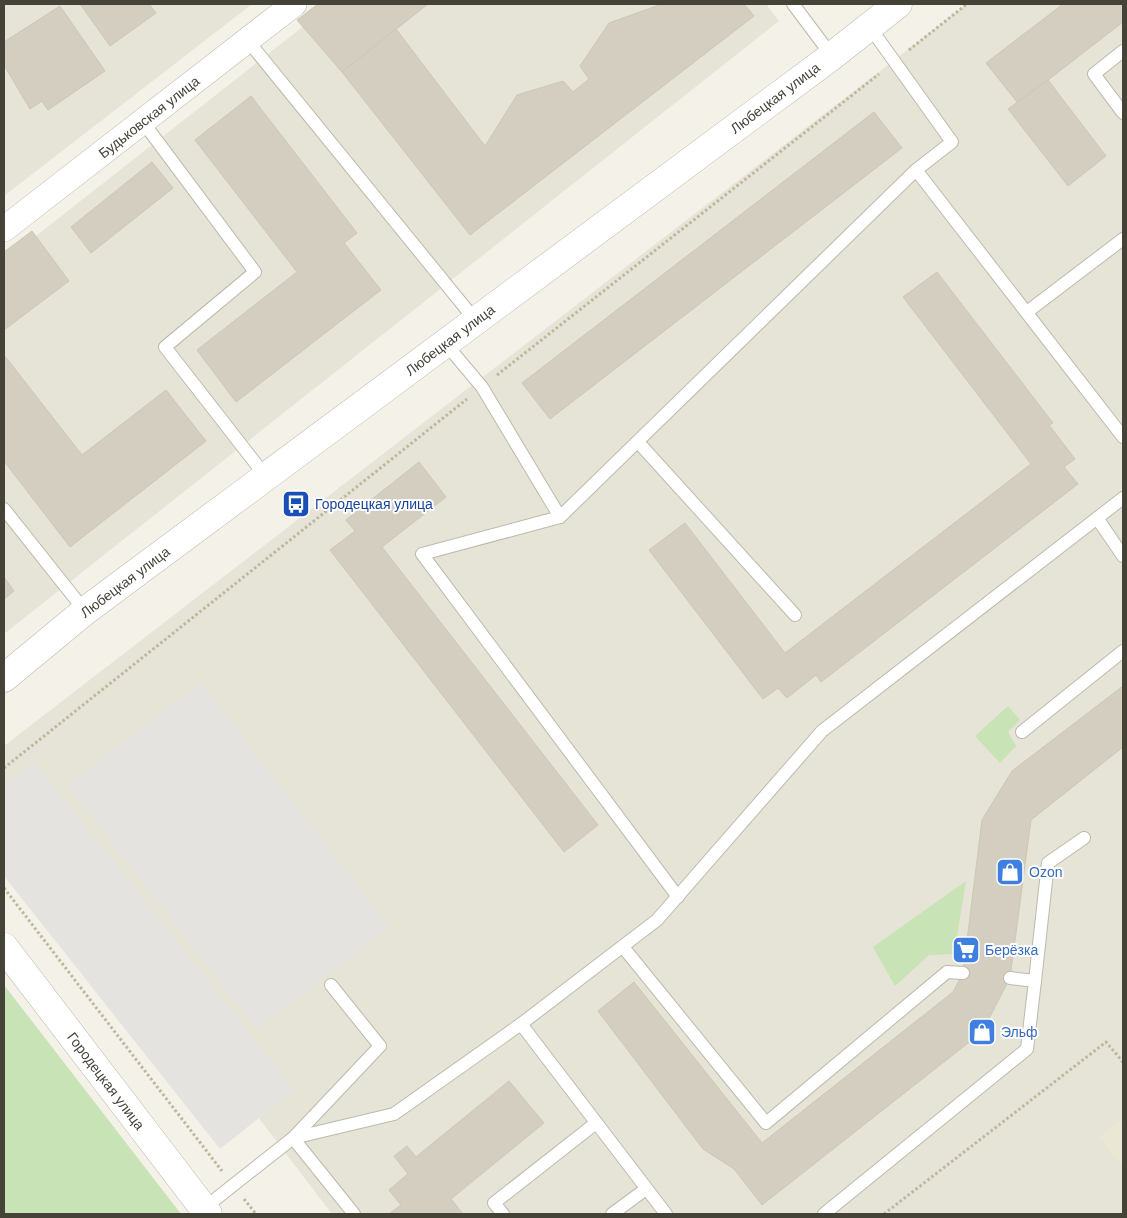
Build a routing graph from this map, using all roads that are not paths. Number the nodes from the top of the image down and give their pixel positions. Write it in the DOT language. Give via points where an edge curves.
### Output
graph roads {
  1 [pos="294,4"];
  2 [pos="793,4"];
  3 [pos="898,4"];
  4 [pos="869,26"];
  5 [pos="248,41"];
  6 [pos="1123,50"];
  7 [pos="832,56"];
  8 [pos="1123,113"];
  9 [pos="143,122"];
  10 [pos="916,170"];
  11 [pos="4,229"];
  12 [pos="1123,239"];
  13 [pos="1026,312"];
  14 [pos="476,321"];
  15 [pos="446,343"];
  16 [pos="1123,437"];
  17 [pos="638,442"];
  18 [pos="267,478"];
  19 [pos="1123,498"];
  20 [pos="4,509"];
  21 [pos="560,517"];
  22 [pos="1097,518"];
  23 [pos="1123,556"];
  24 [pos="85,611"];
  25 [pos="795,615"];
  26 [pos="1123,652"];
  27 [pos="4,678"];
  28 [pos="1022,732"];
  29 [pos="1084,838"];
  30 [pos="678,897"];
  31 [pos="623,946"];
  32 [pos="4,947"];
  33 [pos="963,973"];
  34 [pos="1010,978"];
  35 [pos="1035,981"];
  36 [pos="331,985"];
  37 [pos="521,1024"];
  38 [pos="596,1122"];
  39 [pos="293,1138"];
  40 [pos="646,1189"];
  41 [pos="206,1211"];
  42 [pos="354,1214"];
  43 [pos="503,1214"];
  44 [pos="612,1214"];
  45 [pos="666,1214"];
  46 [pos="824,1214"];
  1 -- 5 [label="street, Будьковская улица"];
  2 -- 7 [label="lane"];
  3 -- 4 [label="street, Любецкая улица"];
  4 -- 7 [label="street, Любецкая улица"];
  4 -- 10 [label="lane" via="952,142"];
  5 -- 9 [label="street, Будьковская улица"];
  5 -- 14 [label="lane"];
  6 -- 8 [label="lane" via="1094,74"];
  7 -- 14 [label="street, Любецкая улица"];
  9 -- 11 [label="street, Будьковская улица"];
  9 -- 18 [label="lane" via="255,272 165,347"];
  10 -- 13 [label="lane"];
  10 -- 17 [label="lane"];
  12 -- 13 [label="lane"];
  13 -- 16 [label="lane"];
  14 -- 15 [label="street, Любецкая улица"];
  15 -- 18 [label="street, Любецкая улица"];
  15 -- 21 [label="lane" via="482,387"];
  17 -- 21 [label="lane"];
  17 -- 25 [label="lane"];
  18 -- 24 [label="street, Любецкая улица"];
  19 -- 22 [label="lane"];
  20 -- 24 [label="lane"];
  21 -- 30 [label="lane" via="422,554"];
  22 -- 23 [label="lane"];
  22 -- 30 [label="lane" via="822,731"];
  24 -- 27 [label="street, Любецкая улица"];
  26 -- 28 [label="lane"];
  29 -- 35 [label="lane" via="1048,863"];
  30 -- 31 [label="lane" via="657,920"];
  31 -- 33 [label="lane" via="766,1122 947,972"];
  31 -- 37 [label="lane"];
  32 -- 41 [label="street, Городецкая улица"];
  34 -- 35 [label="lane"];
  35 -- 46 [label="lane" via="1027,1049"];
  36 -- 39 [label="lane" via="380,1046"];
  37 -- 38 [label="lane"];
  37 -- 39 [label="lane" via="394,1114"];
  38 -- 40 [label="lane"];
  38 -- 43 [label="lane" via="494,1203"];
  39 -- 41 [label="lane" via="233,1185"];
  39 -- 42 [label="lane"];
  40 -- 44 [label="lane"];
  40 -- 45 [label="lane"];
}
